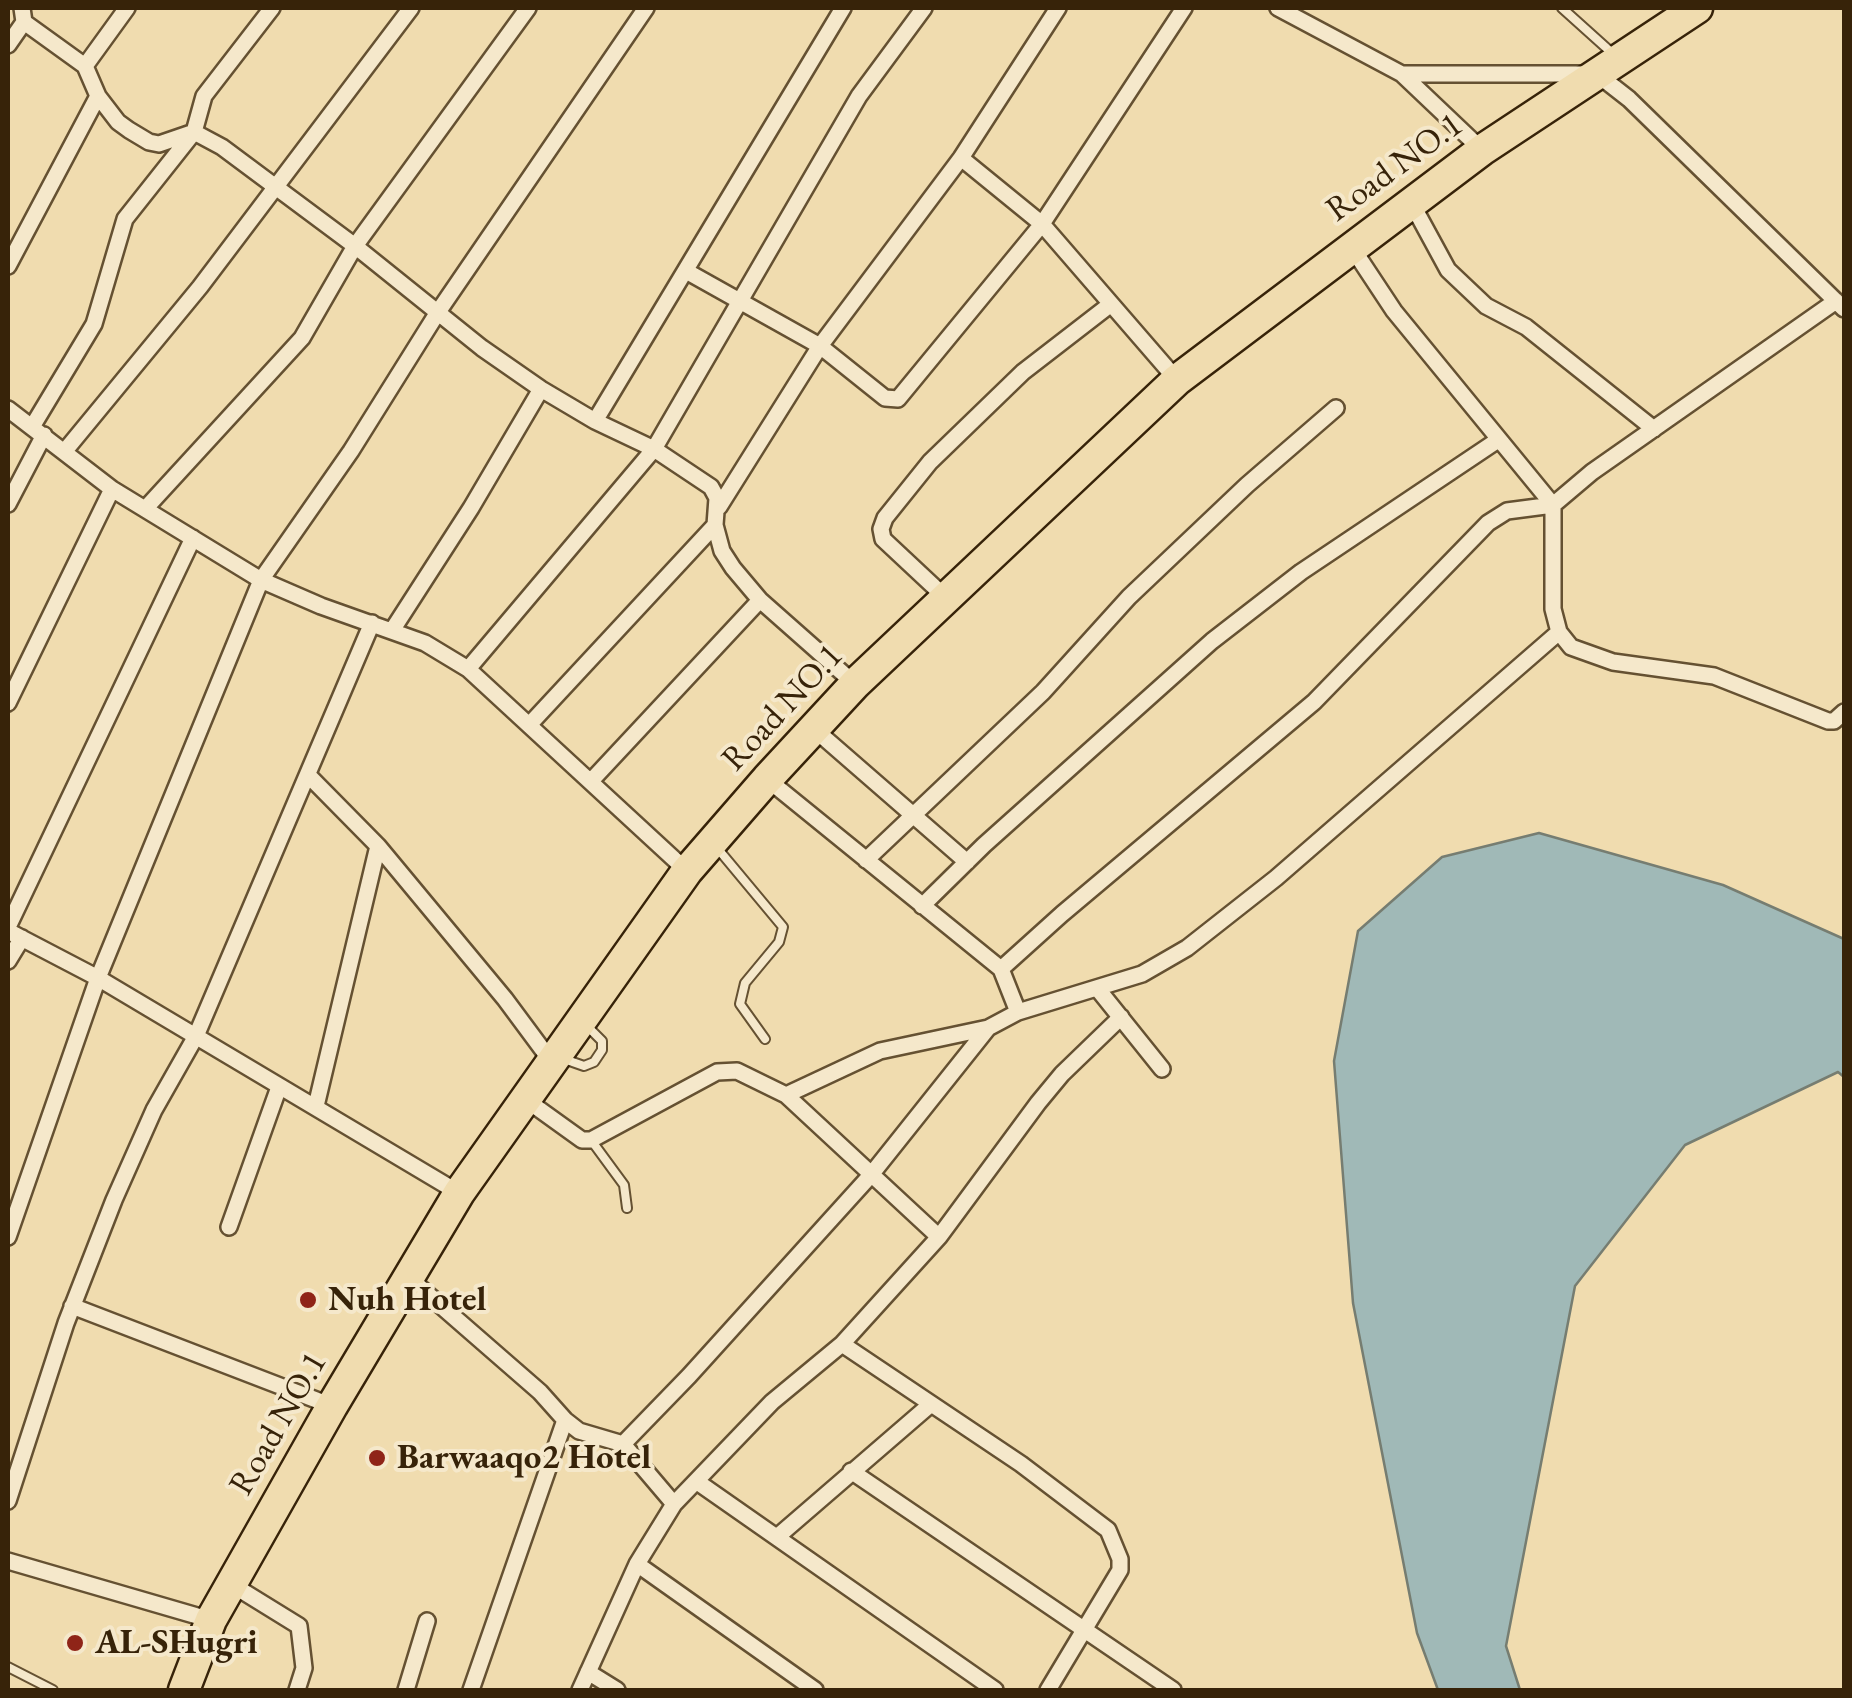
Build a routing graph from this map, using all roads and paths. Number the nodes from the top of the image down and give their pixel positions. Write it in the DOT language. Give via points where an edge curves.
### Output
graph roads {
  1 [pos="127,8"];
  2 [pos="272,8"];
  3 [pos="411,8"];
  4 [pos="528,8"];
  5 [pos="646,8"];
  6 [pos="843,8"];
  7 [pos="924,8"];
  8 [pos="1058,8"];
  9 [pos="1184,8"];
  10 [pos="1278,8"];
  11 [pos="1562,8"];
  12 [pos="1696,8"];
  13 [pos="15,28"];
  14 [pos="85,66"];
  15 [pos="1608,66"];
  16 [pos="1402,74"];
  17 [pos="98,96"];
  18 [pos="194,132"];
  19 [pos="1482,150"];
  20 [pos="961,158"];
  21 [pos="275,188"];
  22 [pos="1410,202"];
  23 [pos="1042,224"];
  24 [pos="355,246"];
  25 [pos="1351,246"];
  26 [pos="8,266"];
  27 [pos="686,271"];
  28 [pos="740,301"];
  29 [pos="1111,304"];
  30 [pos="1840,305"];
  31 [pos="438,312"];
  32 [pos="820,346"];
  33 [pos="1178,380"];
  34 [pos="541,389"];
  35 [pos="1336,408"];
  36 [pos="8,409"];
  37 [pos="595,421"];
  38 [pos="1654,429"];
  39 [pos="38,430"];
  40 [pos="1498,440"];
  41 [pos="654,449"];
  42 [pos="64,452"];
  43 [pos="112,489"];
  44 [pos="8,504"];
  45 [pos="1554,504"];
  46 [pos="719,507"];
  47 [pos="145,508"];
  48 [pos="716,525"];
  49 [pos="193,538"];
  50 [pos="261,580"];
  51 [pos="945,598"];
  52 [pos="760,600"];
  53 [pos="372,623"];
  54 [pos="392,629"];
  55 [pos="1558,632"];
  56 [pos="468,670"];
  57 [pos="854,684"];
  58 [pos="8,703"];
  59 [pos="1844,712"];
  60 [pos="530,724"];
  61 [pos="813,728"];
  62 [pos="308,775"];
  63 [pos="767,779"];
  64 [pos="592,781"];
  65 [pos="913,814"];
  66 [pos="712,842"];
  67 [pos="378,846"];
  68 [pos="866,860"];
  69 [pos="968,862"];
  70 [pos="687,871"];
  71 [pos="922,906"];
  72 [pos="12,932"];
  73 [pos="8,961"];
  74 [pos="1001,970"];
  75 [pos="98,978"];
  76 [pos="1097,988"];
  77 [pos="1018,1012"];
  78 [pos="1121,1017"];
  79 [pos="988,1028"];
  80 [pos="196,1036"];
  81 [pos="765,1039"];
  82 [pos="553,1059"];
  83 [pos="1162,1068"];
  84 [pos="279,1087"];
  85 [pos="786,1095"];
  86 [pos="524,1099"];
  87 [pos="316,1106"];
  88 [pos="591,1140"];
  89 [pos="870,1176"];
  90 [pos="459,1193"];
  91 [pos="627,1208"];
  92 [pos="229,1226"];
  93 [pos="938,1237"];
  94 [pos="8,1238"];
  95 [pos="408,1278"];
  96 [pos="72,1306"];
  97 [pos="842,1344"];
  98 [pos="931,1404"];
  99 [pos="332,1406"];
  100 [pos="565,1420"];
  101 [pos="622,1444"];
  102 [pos="851,1471"];
  103 [pos="11,1477"];
  104 [pos="696,1481"];
  105 [pos="8,1501"];
  106 [pos="674,1504"];
  107 [pos="776,1537"];
  108 [pos="8,1561"];
  109 [pos="636,1564"];
  110 [pos="231,1584"];
  111 [pos="211,1620"];
  112 [pos="426,1621"];
  113 [pos="1083,1632"];
  114 [pos="8,1667"];
  115 [pos="588,1672"];
  116 [pos="52,1690"];
  117 [pos="184,1690"];
  118 [pos="296,1690"];
  119 [pos="406,1690"];
  120 [pos="471,1690"];
  121 [pos="580,1690"];
  122 [pos="617,1690"];
  123 [pos="815,1690"];
  124 [pos="995,1690"];
  125 [pos="1048,1690"];
  126 [pos="1172,1690"];
  1 -- 14 [label="street"];
  2 -- 18 [label="street" via="204,96"];
  3 -- 21 [label="street"];
  4 -- 24 [label="street"];
  5 -- 31 [label="street"];
  6 -- 27 [label="street"];
  7 -- 28 [label="street" via="859,96"];
  8 -- 20 [label="street"];
  9 -- 23 [label="street"];
  10 -- 16 [label="street"];
  11 -- 15 [label="lane"];
  12 -- 15 [label="highway, Road NO.1"];
  13 -- 14 [label="street"];
  14 -- 17 [label="street"];
  15 -- 16 [label="street"];
  15 -- 19 [label="highway, Road NO.1"];
  15 -- 30 [label="street" via="1629,99"];
  16 -- 19 [label="street"];
  17 -- 18 [label="street" via="118,122 149,142"];
  17 -- 26 [label="street"];
  18 -- 21 [label="street"];
  18 -- 39 [label="street" via="126,219 94,324"];
  19 -- 22 [label="highway, Road NO.1"];
  20 -- 23 [label="street"];
  20 -- 32 [label="street"];
  21 -- 24 [label="street"];
  21 -- 42 [label="street"];
  22 -- 25 [label="highway, Road NO.1"];
  22 -- 38 [label="street" via="1448,270 1486,306 1526,327"];
  23 -- 29 [label="street"];
  23 -- 32 [label="street" via="898,399 885,398"];
  24 -- 31 [label="street"];
  24 -- 47 [label="street" via="284,361"];
  25 -- 33 [label="highway, Road NO.1"];
  25 -- 40 [label="street"];
  27 -- 28 [label="street"];
  27 -- 37 [label="street"];
  28 -- 32 [label="street"];
  28 -- 41 [label="street"];
  29 -- 33 [label="street"];
  29 -- 51 [label="street" via="1023,372 930,462 885,518 883,539"];
  30 -- 38 [label="street"];
  31 -- 34 [label="street"];
  31 -- 50 [label="street"];
  32 -- 46 [label="street"];
  33 -- 51 [label="highway, Road NO.1"];
  34 -- 37 [label="street"];
  34 -- 54 [label="street"];
  35 -- 65 [label="street" via="1129,597 1043,692"];
  36 -- 39 [label="street"];
  37 -- 41 [label="street"];
  38 -- 45 [label="street"];
  39 -- 42 [label="street"];
  39 -- 44 [label="street"];
  40 -- 45 [label="street"];
  40 -- 69 [label="street" via="1212,640"];
  41 -- 46 [label="street" via="711,486"];
  41 -- 56 [label="street"];
  42 -- 43 [label="street"];
  43 -- 47 [label="street"];
  43 -- 58 [label="street"];
  45 -- 55 [label="street"];
  45 -- 74 [label="street" via="1508,511 1488,523 1314,702"];
  46 -- 48 [label="street"];
  47 -- 49 [label="street"];
  48 -- 52 [label="street" via="722,552"];
  48 -- 60 [label="street"];
  49 -- 50 [label="street"];
  49 -- 72 [label="street"];
  50 -- 53 [label="street"];
  50 -- 75 [label="street"];
  51 -- 57 [label="highway, Road NO.1"];
  52 -- 57 [label="street"];
  52 -- 64 [label="street"];
  53 -- 54 [label="street"];
  53 -- 62 [label="street"];
  54 -- 56 [label="street"];
  55 -- 59 [label="street" via="1593,658 1714,676 1828,721"];
  55 -- 76 [label="street" via="1187,948 1142,974"];
  56 -- 60 [label="street"];
  57 -- 61 [label="highway, Road NO.1"];
  60 -- 64 [label="street"];
  61 -- 63 [label="highway, Road NO.1"];
  61 -- 65 [label="street"];
  62 -- 67 [label="street"];
  62 -- 80 [label="street"];
  63 -- 66 [label="highway, Road NO.1"];
  63 -- 68 [label="street"];
  64 -- 70 [label="street"];
  65 -- 68 [label="street"];
  65 -- 69 [label="street"];
  66 -- 70 [label="highway, Road NO.1"];
  66 -- 81 [label="lane" via="783,927 779,942 745,983 740,1004"];
  67 -- 82 [label="street"];
  67 -- 87 [label="street"];
  68 -- 71 [label="street"];
  69 -- 71 [label="street"];
  70 -- 82 [label="highway, Road NO.1"];
  71 -- 74 [label="street"];
  72 -- 73 [label="street"];
  72 -- 75 [label="street"];
  74 -- 77 [label="street"];
  75 -- 80 [label="street"];
  75 -- 94 [label="street"];
  76 -- 77 [label="street"];
  76 -- 78 [label="street"];
  77 -- 79 [label="street"];
  78 -- 83 [label="street"];
  78 -- 93 [label="street" via="1062,1074"];
  79 -- 85 [label="street" via="880,1052"];
  79 -- 89 [label="street"];
  80 -- 84 [label="street"];
  80 -- 96 [label="street" via="154,1110"];
  82 -- 86 [label="highway, Road NO.1"];
  84 -- 87 [label="street"];
  84 -- 92 [label="street"];
  85 -- 88 [label="street" via="738,1071 718,1072"];
  85 -- 89 [label="street"];
  86 -- 88 [label="street"];
  86 -- 90 [label="highway, Road NO.1"];
  87 -- 90 [label="street"];
  88 -- 91 [label="lane" via="624,1185"];
  89 -- 93 [label="street"];
  89 -- 101 [label="street"];
  90 -- 95 [label="highway, Road NO.1"];
  93 -- 97 [label="street"];
  95 -- 99 [label="highway, Road NO.1"];
  95 -- 100 [label="street"];
  96 -- 99 [label="street"];
  96 -- 103 [label="street"];
  97 -- 98 [label="street"];
  97 -- 104 [label="street" via="772,1402"];
  98 -- 102 [label="street"];
  98 -- 113 [label="street" via="1108,1530 1120,1570"];
  99 -- 110 [label="highway, Road NO.1"];
  100 -- 101 [label="street"];
  100 -- 120 [label="street"];
  101 -- 106 [label="street"];
  102 -- 107 [label="street"];
  102 -- 113 [label="street"];
  103 -- 105 [label="street"];
  104 -- 106 [label="street"];
  104 -- 107 [label="street"];
  106 -- 109 [label="street"];
  107 -- 124 [label="street"];
  108 -- 111 [label="street"];
  109 -- 115 [label="street"];
  109 -- 123 [label="street"];
  110 -- 111 [label="highway, Road NO.1"];
  110 -- 118 [label="street" via="299,1626 304,1668"];
  111 -- 117 [label="highway, Road NO.1"];
  112 -- 119 [label="street"];
  113 -- 125 [label="street"];
  113 -- 126 [label="street"];
  114 -- 116 [label="lane"];
  115 -- 121 [label="street"];
  115 -- 122 [label="street"];
}
